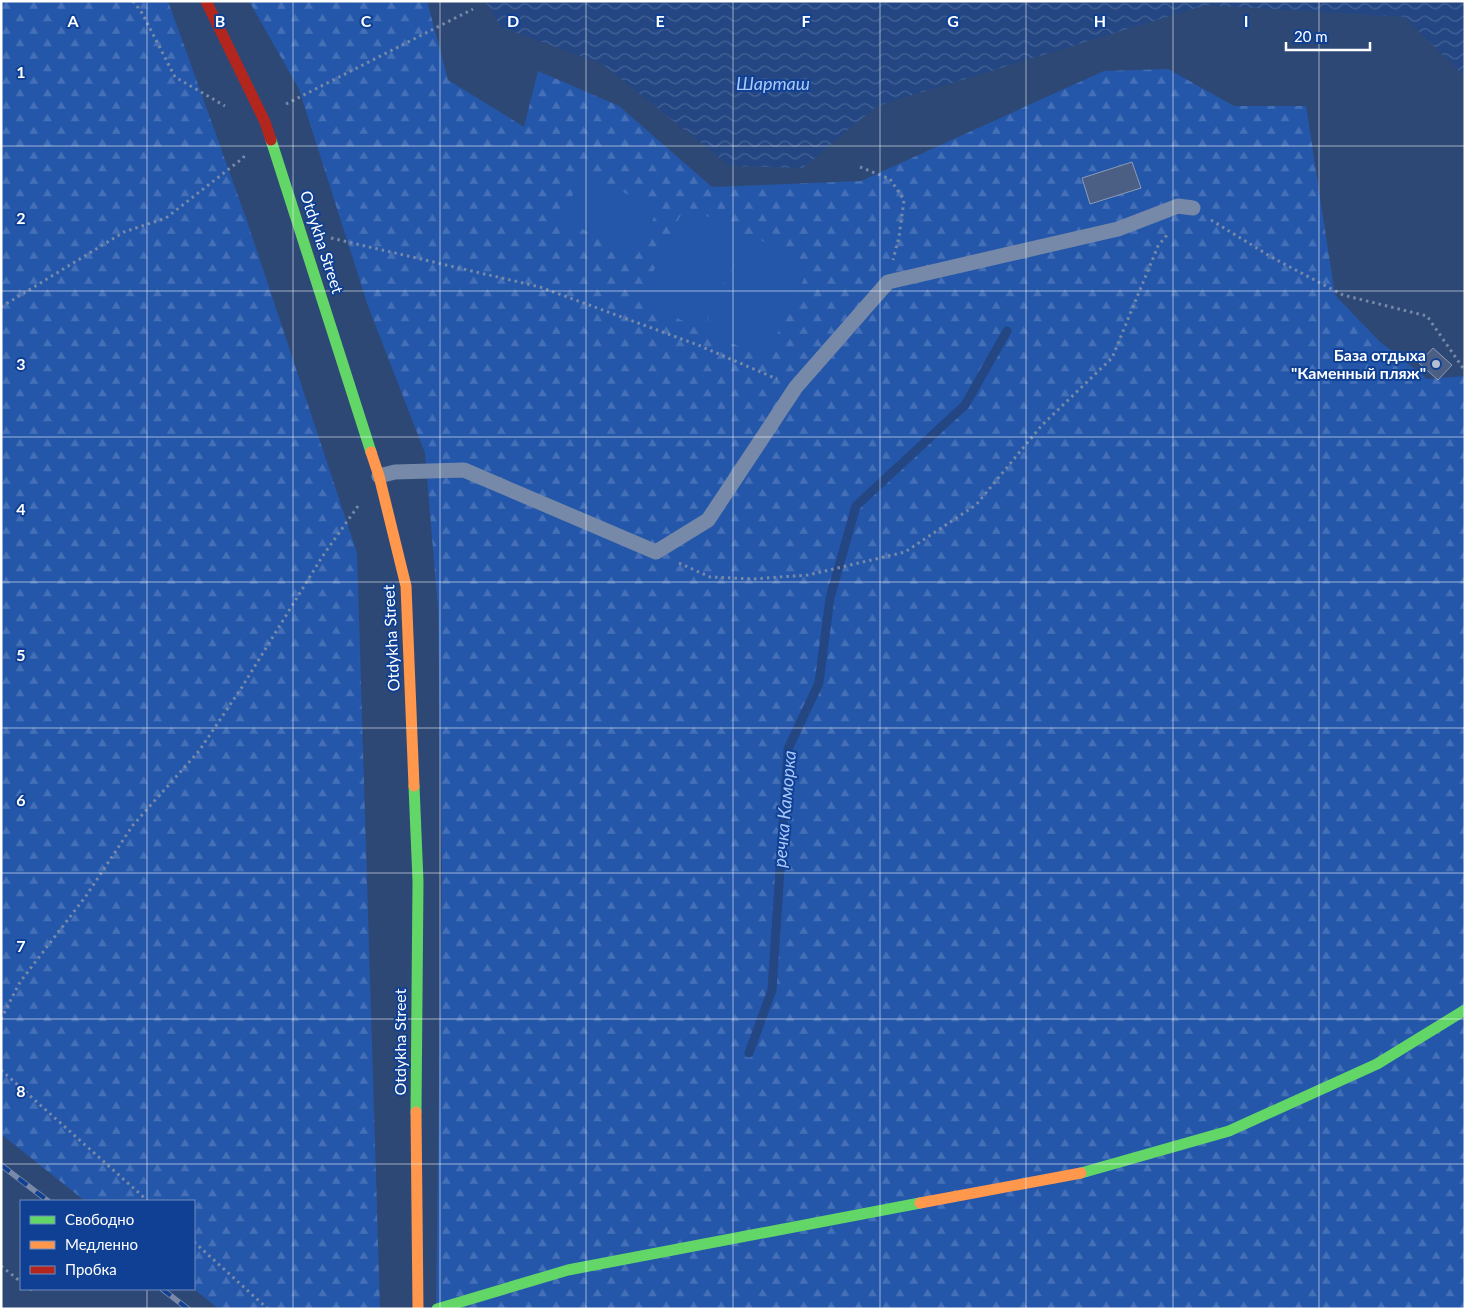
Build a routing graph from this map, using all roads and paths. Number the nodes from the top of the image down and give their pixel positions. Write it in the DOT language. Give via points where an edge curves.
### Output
graph roads {
  1 [pos="133,1"];
  2 [pos="206,1"];
  3 [pos="473,9"];
  4 [pos="228,108"];
  5 [pos="265,122"];
  6 [pos="860,167"];
  7 [pos="1193,208"];
  8 [pos="304,240"];
  9 [pos="888,282"];
  10 [pos="1,307"];
  11 [pos="1465,371"];
  12 [pos="796,387"];
  13 [pos="378,476"];
  14 [pos="656,552"];
  15 [pos="1465,1010"];
  16 [pos="1,1019"];
  17 [pos="1,1070"];
  18 [pos="147,1200"];
  19 [pos="195,1243"];
  20 [pos="1,1266"];
  21 [pos="20,1281"];
  22 [pos="268,1309"];
  23 [pos="418,1309"];
  24 [pos="437,1309"];
  1 -- 4 [label="path" via="175,77"];
  2 -- 5 [label="street, Otdykha Street"];
  3 -- 5 [label="path" via="280,108"];
  5 -- 8 [label="street, Otdykha Street"];
  5 -- 10 [label="path" via="243,158 166,218 124,232"];
  6 -- 9 [label="path" via="890,179 904,200"];
  7 -- 9 [label="lane" via="1178,206 1118,229"];
  7 -- 11 [label="path" via="1273,258 1343,295 1427,316"];
  7 -- 14 [label="path" via="1158,246 1112,358 1042,424 976,505 904,552 808,575 753,579 710,577"];
  8 -- 12 [label="path" via="324,236 540,287 698,345"];
  8 -- 13 [label="street, Otdykha Street"];
  9 -- 12 [label="lane"];
  12 -- 14 [label="lane" via="708,520"];
  13 -- 14 [label="lane" via="395,472 464,470"];
  13 -- 16 [label="path" via="322,557 199,751 132,825 86,896 20,982"];
  13 -- 23 [label="street, Otdykha Street" via="406,586 418,881"];
  15 -- 24 [label="street" via="1377,1064 1229,1131 1070,1176 568,1270"];
  17 -- 18 [label="path"];
  19 -- 22 [label="path"];
  20 -- 21 [label="path"];
}
